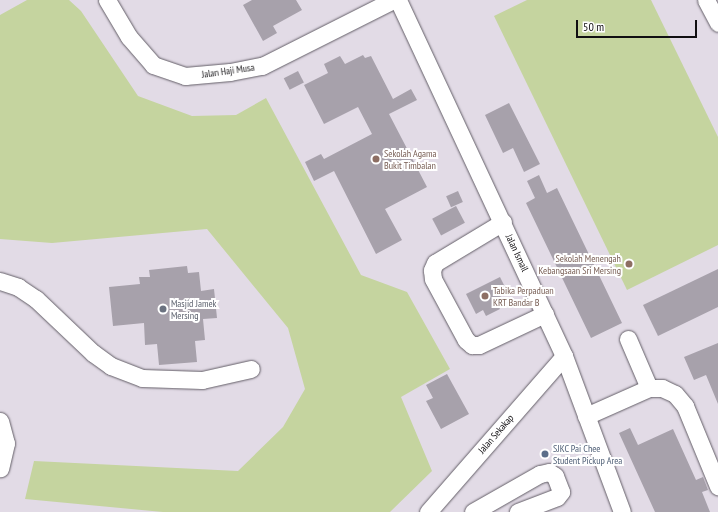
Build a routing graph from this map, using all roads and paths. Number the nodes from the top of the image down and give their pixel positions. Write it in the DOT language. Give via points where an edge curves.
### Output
graph roads {
  1 [pos="107,0"];
  2 [pos="392,0"];
  3 [pos="398,0"];
  4 [pos="706,0"];
  5 [pos="718,23"];
  6 [pos="503,222"];
  7 [pos="0,281"];
  8 [pos="545,314"];
  9 [pos="628,339"];
  10 [pos="564,356"];
  11 [pos="251,369"];
  12 [pos="648,388"];
  13 [pos="586,416"];
  14 [pos="0,420"];
  15 [pos="0,468"];
  16 [pos="718,486"];
  17 [pos="429,512"];
  18 [pos="473,512"];
  19 [pos="518,512"];
  20 [pos="622,512"];
  1 -- 2 [label="street, Jalan Haji Musa" via="129,37 153,64 185,76 262,66"];
  3 -- 6 [label="street, Jalan Ismail"];
  4 -- 5 [label="street"];
  6 -- 8 [label="street, Jalan Ismail"];
  6 -- 8 [label="street" via="435,263 432,270 433,278 466,340 472,345 479,345"];
  7 -- 11 [label="street" via="18,287 36,299 93,353 112,366 142,378 202,380"];
  8 -- 10 [label="street, Jalan Ismail"];
  9 -- 12 [label="street"];
  10 -- 13 [label="street, Jalan Ismail"];
  10 -- 17 [label="street, Jalan Sekakap"];
  12 -- 13 [label="street"];
  12 -- 16 [label="street" via="662,388 675,394 684,406"];
  13 -- 20 [label="street, Jalan Ismail"];
  14 -- 15 [label="street" via="6,443"];
  18 -- 19 [label="street" via="540,474 549,472 555,476 561,492 557,497"];
}
